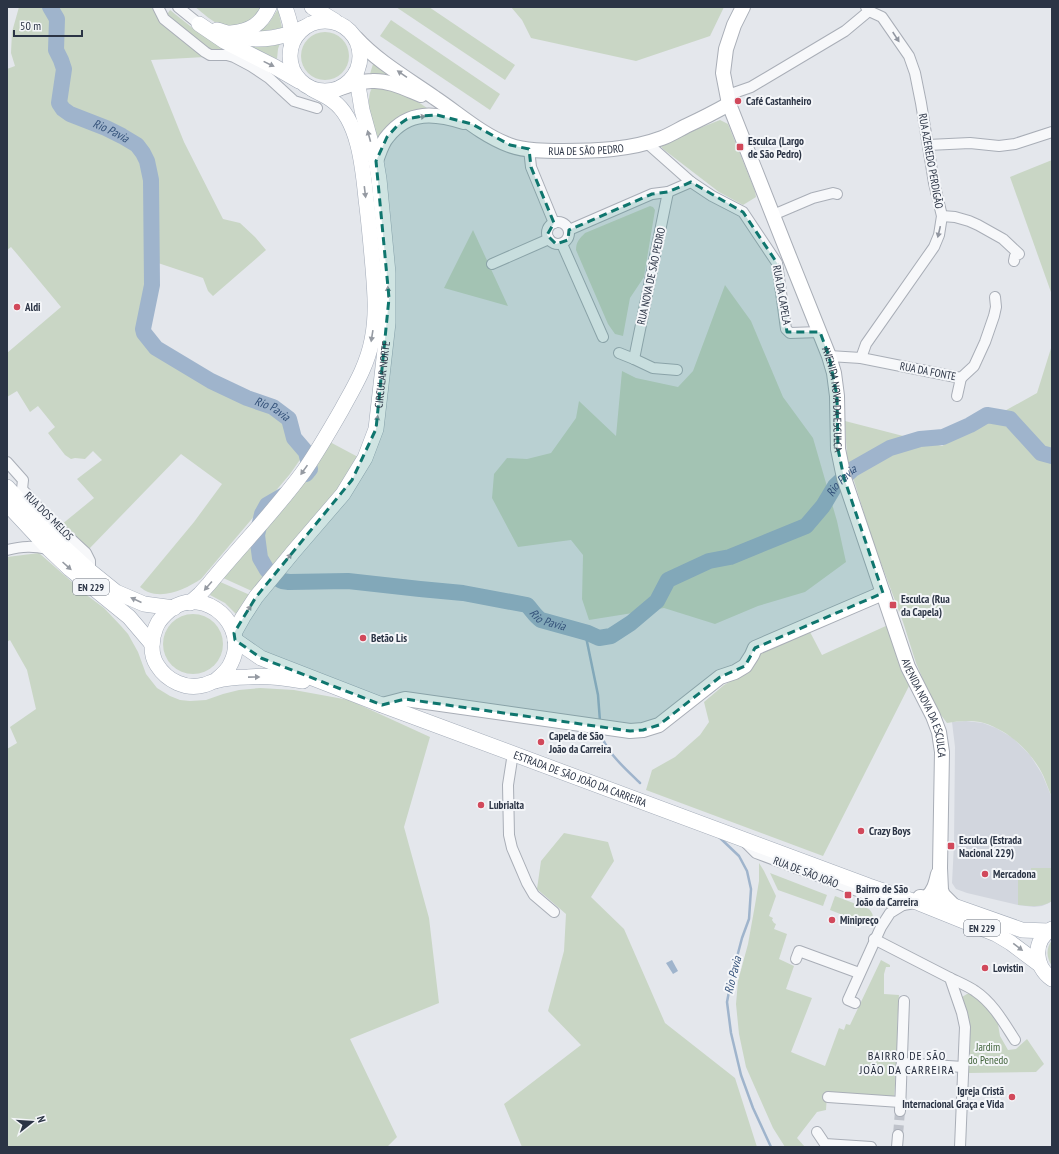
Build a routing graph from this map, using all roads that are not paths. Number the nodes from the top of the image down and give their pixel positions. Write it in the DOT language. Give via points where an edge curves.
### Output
graph roads {
  1 [pos="178,7"];
  2 [pos="269,7"];
  3 [pos="285,7"];
  4 [pos="312,7"];
  5 [pos="743,7"];
  6 [pos="159,8"];
  7 [pos="868,9"];
  8 [pos="199,24"];
  9 [pos="341,24"];
  10 [pos="229,33"];
  11 [pos="295,36"];
  12 [pos="356,38"];
  13 [pos="357,78"];
  14 [pos="307,86"];
  15 [pos="728,100"];
  16 [pos="445,104"];
  17 [pos="317,108"];
  18 [pos="472,124"];
  19 [pos="1052,132"];
  20 [pos="647,143"];
  21 [pos="928,146"];
  22 [pos="528,149"];
  23 [pos="376,161"];
  24 [pos="691,182"];
  25 [pos="668,192"];
  26 [pos="836,194"];
  27 [pos="773,214"];
  28 [pos="942,216"];
  29 [pos="554,223"];
  30 [pos="569,230"];
  31 [pos="549,239"];
  32 [pos="562,244"];
  33 [pos="789,256"];
  34 [pos="775,260"];
  35 [pos="1014,261"];
  36 [pos="492,264"];
  37 [pos="995,297"];
  38 [pos="820,332"];
  39 [pos="603,337"];
  40 [pos="619,353"];
  41 [pos="829,356"];
  42 [pos="861,358"];
  43 [pos="634,359"];
  44 [pos="677,370"];
  45 [pos="961,378"];
  46 [pos="957,396"];
  47 [pos="7,462"];
  48 [pos="7,487"];
  49 [pos="7,504"];
  50 [pos="49,549"];
  51 [pos="7,550"];
  52 [pos="90,572"];
  53 [pos="883,593"];
  54 [pos="190,602"];
  55 [pos="174,608"];
  56 [pos="235,636"];
  57 [pos="152,644"];
  58 [pos="215,681"];
  59 [pos="329,684"];
  60 [pos="382,705"];
  61 [pos="513,753"];
  62 [pos="741,838"];
  63 [pos="940,868"];
  64 [pos="875,898"];
  65 [pos="920,900"];
  66 [pos="903,905"];
  67 [pos="954,906"];
  68 [pos="554,912"];
  69 [pos="881,927"];
  70 [pos="1050,930"];
  71 [pos="874,939"];
  72 [pos="796,959"];
  73 [pos="1044,971"];
  74 [pos="860,973"];
  75 [pos="950,978"];
  76 [pos="1052,989"];
  77 [pos="904,1001"];
  78 [pos="854,1003"];
  79 [pos="1015,1040"];
  80 [pos="902,1063"];
  81 [pos="963,1067"];
  82 [pos="828,1097"];
  83 [pos="816,1132"];
  84 [pos="898,1135"];
  85 [pos="871,1147"];
  86 [pos="897,1147"];
  87 [pos="960,1147"];
  1 -- 8 [label="street"];
  2 -- 10 [label="main road" via="265,16 250,29"];
  3 -- 11 [label="main road"];
  4 -- 9 [label="main road"];
  5 -- 15 [label="street, AVENIDA NOVA DA ESCULCA" via="726,49 723,73"];
  6 -- 17 [label="street" via="164,19 205,52 210,55 234,57 269,78 294,101"];
  7 -- 15 [label="street, RUA DE SÃO PEDRO" via="845,31"];
  7 -- 21 [label="street, RUA AZEREDO PERDIGÃO, one-way" via="882,17 908,56 915,73"];
  8 -- 10 [label="main road"];
  8 -- 14 [label="main road, CIRCULAR NORTE, one-way" via="224,41"];
  9 -- 11 [label="main road" via="332,21 311,23"];
  9 -- 12 [label="main road"];
  10 -- 11 [label="main road" via="258,39"];
  11 -- 14 [label="main road" via="290,56 292,67 296,76"];
  12 -- 13 [label="main road" via="361,54"];
  16 -- 12 [label="street, one-way" via="372,53"];
  13 -- 14 [label="main road" via="335,90 322,91"];
  13 -- 16 [label="street" via="399,86"];
  23 -- 13 [label="main road, CIRCULAR NORTE, one-way" via="362,110"];
  14 -- 54 [label="main road, CIRCULAR NORTE, one-way" via="341,108 356,141 371,235 375,290 374,324 369,354 357,382 305,470 200,594"];
  15 -- 20 [label="street, RUA DE SÃO PEDRO" via="663,138"];
  15 -- 27 [label="street, AVENIDA NOVA DA ESCULCA"];
  16 -- 18 [label="street, RUA DE SÃO PEDRO"];
  18 -- 22 [label="street, RUA DE SÃO PEDRO" via="510,145"];
  23 -- 18 [label="street, one-way" via="387,137 407,119 437,115"];
  19 -- 21 [label="street" via="1015,144 999,146 970,143"];
  20 -- 22 [label="street, RUA DE SÃO PEDRO" via="623,148 577,151"];
  20 -- 24 [label="street, RUA DA CAPELA"];
  21 -- 28 [label="street, RUA AZEREDO PERDIGÃO"];
  22 -- 29 [label="street" via="531,167"];
  56 -- 23 [label="main road, CIRCULAR NORTE, one-way" via="243,617 264,588 343,494 365,458 376,430 388,323 388,273"];
  24 -- 25 [label="street"];
  24 -- 34 [label="street, RUA DA CAPELA" via="743,212"];
  25 -- 30 [label="street" via="652,194"];
  25 -- 43 [label="street, RUA NOVA DE SÃO PEDRO"];
  26 -- 27 [label="street" via="813,198"];
  27 -- 33 [label="street, AVENIDA NOVA DA ESCULCA"];
  28 -- 35 [label="street" via="969,221 1003,239 1019,254 1015,256"];
  28 -- 42 [label="street, RUA AZEREDO PERDIGÃO, one-way" via="934,247 866,344"];
  29 -- 30 [label="street" via="564,224"];
  29 -- 31 [label="street" via="548,228"];
  30 -- 32 [label="street" via="569,236"];
  31 -- 32 [label="street" via="553,243"];
  31 -- 36 [label="street"];
  32 -- 39 [label="street"];
  33 -- 34 [label="street"];
  33 -- 38 [label="street, AVENIDA NOVA DA ESCULCA"];
  34 -- 38 [label="street, RUA DA CAPELA" via="786,329 790,332"];
  37 -- 45 [label="street, RUA DA FONTE" via="996,307 985,342 974,366"];
  38 -- 41 [label="street, AVENIDA NOVA DA ESCULCA"];
  40 -- 43 [label="street"];
  41 -- 42 [label="street, RUA DA FONTE"];
  41 -- 53 [label="street, AVENIDA NOVA DA ESCULCA" via="837,396 838,449 845,479"];
  42 -- 45 [label="street, RUA DA FONTE"];
  43 -- 44 [label="street" via="653,368"];
  45 -- 46 [label="street"];
  47 -- 52 [label="street, RUA DOS MELOS" via="23,480 22,489 45,515 86,552 90,560"];
  48 -- 52 [label="main road, EN 229" via="53,537"];
  49 -- 50 [label="main road, EN 229"];
  50 -- 51 [label="street" via="22,546"];
  50 -- 57 [label="main road, EN 229, one-way" via="70,570 129,617"];
  55 -- 52 [label="main road, EN 229, one-way" via="144,604 116,592"];
  53 -- 60 [label="street" via="754,648 745,666 720,678 659,725 643,730 630,731 405,698"];
  53 -- 63 [label="street, AVENIDA NOVA DA ESCULCA" via="908,667 933,716 940,737"];
  54 -- 55 [label="main road, EN 229"];
  54 -- 56 [label="main road, EN 229" via="218,610 225,616"];
  55 -- 57 [label="main road, EN 229" via="158,623 153,633"];
  56 -- 58 [label="main road" via="235,652 231,664"];
  56 -- 59 [label="main road, EN 229" via="260,658"];
  57 -- 58 [label="main road, EN 229" via="157,664 172,680 182,685 193,686"];
  58 -- 59 [label="main road, EN 229, one-way" via="270,677"];
  59 -- 60 [label="main road, ESTRADA DE SÃO JOÃO DA CARREIRA / EN 229"];
  60 -- 61 [label="main road, ESTRADA DE SÃO JOÃO DA CARREIRA / EN 229"];
  61 -- 62 [label="main road, ESTRADA DE SÃO JOÃO DA CARREIRA / EN 229"];
  61 -- 68 [label="street" via="508,785 508,835 534,896"];
  62 -- 64 [label="street, RUA DE SÃO JOÃO" via="756,853"];
  62 -- 65 [label="main road, ESTRADA DE SÃO JOÃO DA CARREIRA / EN 229"];
  63 -- 65 [label="street, AVENIDA NOVA DA ESCULCA" via="934,889 930,895"];
  63 -- 67 [label="street, AVENIDA NOVA DA ESCULCA" via="941,890"];
  64 -- 66 [label="street, RUA DE SÃO JOÃO"];
  64 -- 69 [label="street" via="881,911"];
  65 -- 66 [label="street, RUA DE SÃO JOÃO"];
  65 -- 67 [label="main road, ESTRADA DE SÃO JOÃO DA CARREIRA / EN 229"];
  65 -- 73 [label="main road, ESTRADA DE SÃO JOÃO DA CARREIRA / EN 229, one-way" via="996,934 1011,943"];
  66 -- 69 [label="street" via="890,913"];
  67 -- 70 [label="main road, ESTRADA DE SÃO JOÃO DA CARREIRA / EN 229" via="1022,930"];
  69 -- 71 [label="street"];
  70 -- 73 [label="main road, EN 229" via="1043,936 1038,949 1037,957"];
  71 -- 74 [label="street"];
  71 -- 75 [label="street"];
  72 -- 74 [label="street" via="798,951"];
  73 -- 76 [label="street"];
  74 -- 78 [label="street" via="848,1000"];
  75 -- 79 [label="street" via="975,991 990,1005"];
  75 -- 81 [label="street" via="965,1027"];
  77 -- 80 [label="street"];
  80 -- 81 [label="street"];
  80 -- 82 [label="street" via="900,1106"];
  81 -- 87 [label="street"];
  83 -- 85 [label="street" via="825,1144"];
  84 -- 86 [label="street"];
}
